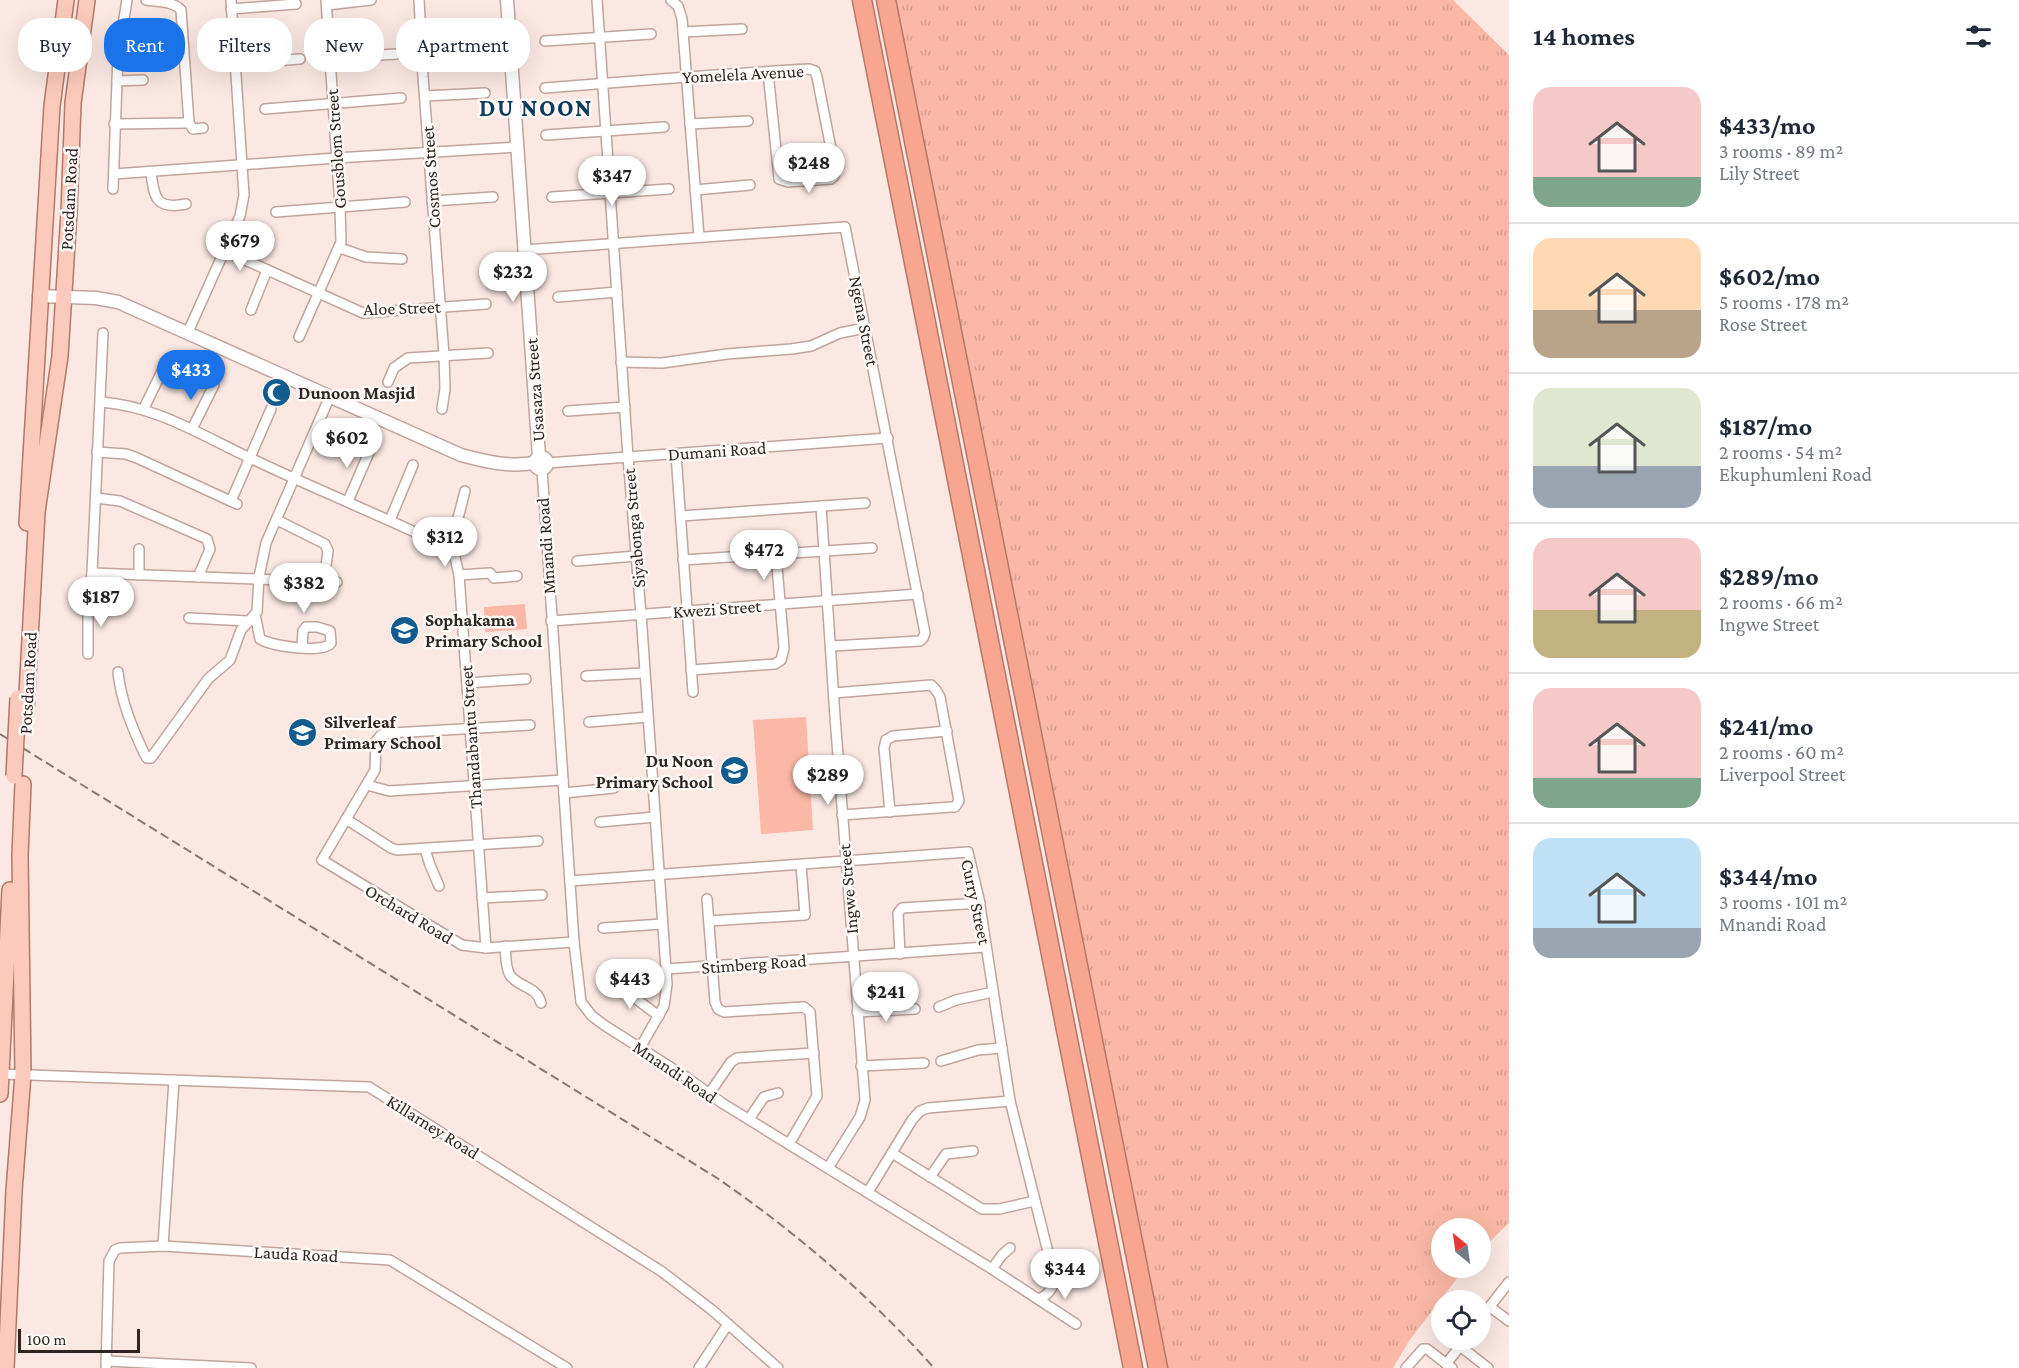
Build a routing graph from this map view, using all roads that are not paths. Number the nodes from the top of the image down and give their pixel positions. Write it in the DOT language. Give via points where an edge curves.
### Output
graph roads {
  1 [pos="66,0"];
  2 [pos="87,0"];
  3 [pos="127,0"];
  4 [pos="146,0"];
  5 [pos="370,0"];
  6 [pos="419,0"];
  7 [pos="507,0"];
  8 [pos="597,0"];
  9 [pos="671,0"];
  10 [pos="862,0"];
  11 [pos="886,0"];
  12 [pos="326,2"];
  13 [pos="296,4"];
  14 [pos="231,5"];
  15 [pos="124,18"];
  16 [pos="327,18"];
  17 [pos="420,18"];
  18 [pos="742,29"];
  19 [pos="683,32"];
  20 [pos="651,34"];
  21 [pos="599,38"];
  22 [pos="545,40"];
  23 [pos="300,58"];
  24 [pos="292,59"];
  25 [pos="118,72"];
  26 [pos="236,72"];
  27 [pos="331,72"];
  28 [pos="423,72"];
  29 [pos="768,72"];
  30 [pos="687,77"];
  31 [pos="143,80"];
  32 [pos="117,81"];
  33 [pos="603,83"];
  34 [pos="545,88"];
  35 [pos="485,93"];
  36 [pos="425,96"];
  37 [pos="400,98"];
  38 [pos="333,104"];
  39 [pos="265,109"];
  40 [pos="748,121"];
  41 [pos="189,123"];
  42 [pos="114,124"];
  43 [pos="690,124"];
  44 [pos="664,127"];
  45 [pos="203,128"];
  46 [pos="606,130"];
  47 [pos="546,135"];
  48 [pos="517,147"];
  49 [pos="429,154"];
  50 [pos="336,158"];
  51 [pos="242,165"];
  52 [pos="152,172"];
  53 [pos="114,174"];
  54 [pos="750,184"];
  55 [pos="113,189"];
  56 [pos="669,189"];
  57 [pos="695,189"];
  58 [pos="610,193"];
  59 [pos="493,197"];
  60 [pos="552,197"];
  61 [pos="432,201"];
  62 [pos="405,202"];
  63 [pos="186,204"];
  64 [pos="340,206"];
  65 [pos="276,212"];
  66 [pos="699,237"];
  67 [pos="614,243"];
  68 [pos="340,248"];
  69 [pos="223,250"];
  70 [pos="524,250"];
  71 [pos="402,259"];
  72 [pos="267,270"];
  73 [pos="617,292"];
  74 [pos="319,294"];
  75 [pos="39,296"];
  76 [pos="64,297"];
  77 [pos="558,297"];
  78 [pos="486,304"];
  79 [pos="440,308"];
  80 [pos="251,310"];
  81 [pos="865,328"];
  82 [pos="188,332"];
  83 [pos="103,333"];
  84 [pos="299,337"];
  85 [pos="488,353"];
  86 [pos="444,355"];
  87 [pos="167,361"];
  88 [pos="621,362"];
  89 [pos="388,382"];
  90 [pos="214,385"];
  91 [pos="330,396"];
  92 [pos="101,402"];
  93 [pos="625,407"];
  94 [pos="144,408"];
  95 [pos="271,409"];
  96 [pos="442,409"];
  97 [pos="568,411"];
  98 [pos="192,429"];
  99 [pos="888,438"];
  100 [pos="371,448"];
  101 [pos="97,452"];
  102 [pos="676,453"];
  103 [pos="628,457"];
  104 [pos="251,458"];
  105 [pos="541,463"];
  106 [pos="413,465"];
  107 [pos="295,478"];
  108 [pos="465,491"];
  109 [pos="96,498"];
  110 [pos="348,501"];
  111 [pos="866,503"];
  112 [pos="821,506"];
  113 [pos="681,516"];
  114 [pos="277,520"];
  115 [pos="390,520"];
  116 [pos="447,547"];
  117 [pos="872,548"];
  118 [pos="139,549"];
  119 [pos="825,552"];
  120 [pos="776,555"];
  121 [pos="636,556"];
  122 [pos="683,560"];
  123 [pos="577,561"];
  124 [pos="92,573"];
  125 [pos="139,575"];
  126 [pos="459,575"];
  127 [pos="517,576"];
  128 [pos="198,577"];
  129 [pos="259,577"];
  130 [pos="324,581"];
  131 [pos="337,582"];
  132 [pos="918,594"];
  133 [pos="828,600"];
  134 [pos="780,604"];
  135 [pos="687,611"];
  136 [pos="641,614"];
  137 [pos="254,616"];
  138 [pos="189,618"];
  139 [pos="551,621"];
  140 [pos="831,646"];
  141 [pos="302,648"];
  142 [pos="88,654"];
  143 [pos="737,654"];
  144 [pos="782,660"];
  145 [pos="738,667"];
  146 [pos="789,668"];
  147 [pos="691,670"];
  148 [pos="118,672"];
  149 [pos="644,672"];
  150 [pos="585,676"];
  151 [pos="526,679"];
  152 [pos="467,683"];
  153 [pos="693,692"];
  154 [pos="834,693"];
  155 [pos="648,717"];
  156 [pos="589,722"];
  157 [pos="530,725"];
  158 [pos="470,729"];
  159 [pos="947,731"];
  160 [pos="424,732"];
  161 [pos="424,744"];
  162 [pos="19,780"];
  163 [pos="562,780"];
  164 [pos="367,785"];
  165 [pos="475,786"];
  166 [pos="614,788"];
  167 [pos="564,794"];
  168 [pos="890,812"];
  169 [pos="842,815"];
  170 [pos="654,817"];
  171 [pos="346,819"];
  172 [pos="600,822"];
  173 [pos="538,841"];
  174 [pos="480,844"];
  175 [pos="425,849"];
  176 [pos="322,860"];
  177 [pos="310,862"];
  178 [pos="846,862"];
  179 [pos="801,865"];
  180 [pos="658,875"];
  181 [pos="570,881"];
  182 [pos="439,886"];
  183 [pos="542,895"];
  184 [pos="482,898"];
  185 [pos="707,899"];
  186 [pos="980,903"];
  187 [pos="805,915"];
  188 [pos="709,921"];
  189 [pos="812,923"];
  190 [pos="662,924"];
  191 [pos="603,928"];
  192 [pos="574,942"];
  193 [pos="505,946"];
  194 [pos="986,947"];
  195 [pos="486,948"];
  196 [pos="900,954"];
  197 [pos="854,956"];
  198 [pos="713,967"];
  199 [pos="666,969"];
  200 [pos="614,984"];
  201 [pos="993,992"];
  202 [pos="541,1003"];
  203 [pos="939,1007"];
  204 [pos="915,1009"];
  205 [pos="857,1012"];
  206 [pos="660,1016"];
  207 [pos="640,1048"];
  208 [pos="1002,1048"];
  209 [pos="814,1053"];
  210 [pos="941,1061"];
  211 [pos="924,1063"];
  212 [pos="861,1066"];
  213 [pos="1,1074"];
  214 [pos="23,1074"];
  215 [pos="174,1080"];
  216 [pos="778,1093"];
  217 [pos="0,1094"];
  218 [pos="709,1095"];
  219 [pos="1010,1101"];
  220 [pos="749,1119"];
  221 [pos="789,1144"];
  222 [pos="973,1151"];
  223 [pos="892,1153"];
  224 [pos="828,1168"];
  225 [pos="930,1177"];
  226 [pos="868,1192"];
  227 [pos="1035,1201"];
  228 [pos="163,1246"];
  229 [pos="1010,1248"];
  230 [pos="992,1269"];
  231 [pos="1509,1282"];
  232 [pos="1038,1299"];
  233 [pos="1491,1306"];
  234 [pos="1491,1308"];
  235 [pos="1509,1321"];
  236 [pos="728,1324"];
  237 [pos="1076,1324"];
  238 [pos="1458,1350"];
  239 [pos="1469,1350"];
  240 [pos="106,1365"];
  241 [pos="1449,1366"];
  242 [pos="6,1368"];
  243 [pos="251,1368"];
  244 [pos="567,1368"];
  245 [pos="699,1368"];
  246 [pos="778,1368"];
  247 [pos="1133,1368"];
  248 [pos="1158,1368"];
  249 [pos="1406,1368"];
  250 [pos="1488,1368"];
  1 -- 75 [label="main road, Potsdam Road" via="52,106"];
  2 -- 76 [label="main road, Potsdam Road" via="73,103"];
  3 -- 15 [label="street"];
  4 -- 41 [label="street" via="171,3 181,10"];
  5 -- 12 [label="street"];
  6 -- 17 [label="street, Cosmos Street"];
  7 -- 48 [label="street, Usasaza Street"];
  8 -- 21 [label="street, Siyabonga Street"];
  9 -- 19 [label="street" via="680,9"];
  10 -- 247 [label="highway"];
  11 -- 248 [label="highway"];
  12 -- 16 [label="street, Gousblom Street"];
  13 -- 14 [label="street"];
  18 -- 19 [label="street"];
  19 -- 30 [label="street"];
  20 -- 21 [label="street"];
  21 -- 22 [label="street"];
  21 -- 33 [label="street, Siyabonga Street"];
  23 -- 24 [label="street"];
  25 -- 32 [label="street"];
  26 -- 51 [label="street"];
  27 -- 38 [label="street, Gousblom Street"];
  28 -- 36 [label="street, Cosmos Street"];
  29 -- 29 [label="street, Yomelela Avenue" via="781,181 826,180 834,176 817,74 809,69"];
  29 -- 30 [label="street, Yomelela Avenue"];
  30 -- 33 [label="street, Yomelela Avenue"];
  30 -- 43 [label="street"];
  31 -- 32 [label="street"];
  32 -- 42 [label="street"];
  33 -- 34 [label="street, Yomelela Avenue"];
  33 -- 46 [label="street, Siyabonga Street"];
  35 -- 36 [label="street"];
  36 -- 49 [label="street, Cosmos Street"];
  37 -- 38 [label="street"];
  38 -- 39 [label="street"];
  38 -- 50 [label="street, Gousblom Street"];
  40 -- 43 [label="street"];
  41 -- 42 [label="street"];
  41 -- 45 [label="street" via="193,129"];
  42 -- 53 [label="street"];
  43 -- 57 [label="street"];
  44 -- 46 [label="street"];
  46 -- 47 [label="street"];
  46 -- 58 [label="street, Siyabonga Street"];
  48 -- 49 [label="street"];
  48 -- 70 [label="street, Usasaza Street"];
  49 -- 50 [label="street"];
  49 -- 61 [label="street, Cosmos Street"];
  50 -- 51 [label="street"];
  50 -- 64 [label="street, Gousblom Street"];
  51 -- 52 [label="street"];
  51 -- 69 [label="street" via="243,206"];
  52 -- 53 [label="street"];
  52 -- 63 [label="street" via="158,201 168,206"];
  53 -- 55 [label="street"];
  54 -- 57 [label="street"];
  56 -- 58 [label="street"];
  57 -- 66 [label="street"];
  58 -- 60 [label="street"];
  58 -- 67 [label="street, Siyabonga Street"];
  59 -- 61 [label="street"];
  61 -- 79 [label="street, Cosmos Street"];
  62 -- 64 [label="street"];
  64 -- 65 [label="street"];
  64 -- 68 [label="street, Gousblom Street"];
  66 -- 67 [label="street, Ngena Street"];
  66 -- 81 [label="street, Ngena Street" via="845,227"];
  67 -- 70 [label="street, Ngena Street"];
  67 -- 73 [label="street, Siyabonga Street"];
  68 -- 71 [label="street" via="366,257"];
  68 -- 74 [label="street, Gousblom Street"];
  69 -- 72 [label="street, Aloe Street"];
  69 -- 82 [label="street"];
  70 -- 105 [label="street, Usasaza Street"];
  72 -- 74 [label="street, Aloe Street"];
  72 -- 80 [label="street"];
  73 -- 77 [label="street"];
  73 -- 88 [label="street, Siyabonga Street"];
  74 -- 79 [label="street, Aloe Street" via="363,313"];
  74 -- 84 [label="street, Gousblom Street"];
  75 -- 76 [label="street, Dumani Road"];
  75 -- 162 [label="main road, Potsdam Road, bridge" via="18,698"];
  76 -- 82 [label="street, Dumani Road" via="118,302"];
  76 -- 162 [label="main road, Potsdam Road" via="56,388 37,512"];
  78 -- 79 [label="street, Aloe Street"];
  79 -- 86 [label="street, Cosmos Street"];
  81 -- 88 [label="street" via="801,348 662,363"];
  81 -- 99 [label="street, Ngena Street"];
  82 -- 91 [label="street, Dumani Road"];
  83 -- 92 [label="street"];
  85 -- 86 [label="street"];
  86 -- 89 [label="street" via="402,361"];
  86 -- 96 [label="street, Cosmos Street"];
  87 -- 94 [label="street"];
  88 -- 93 [label="street, Siyabonga Street"];
  90 -- 98 [label="street"];
  91 -- 105 [label="street, Dumani Road" via="461,455 501,465"];
  91 -- 107 [label="street"];
  92 -- 94 [label="street"];
  92 -- 101 [label="street"];
  93 -- 97 [label="street"];
  93 -- 103 [label="street, Siyabonga Street"];
  94 -- 98 [label="street"];
  95 -- 104 [label="street"];
  98 -- 104 [label="street"];
  99 -- 102 [label="street, Dumani Road"];
  99 -- 132 [label="street, Ngena Street"];
  100 -- 110 [label="street"];
  101 -- 104 [label="street" via="137,458 234,502"];
  101 -- 109 [label="street"];
  102 -- 103 [label="street, Dumani Road"];
  102 -- 113 [label="street"];
  103 -- 105 [label="street, Dumani Road"];
  103 -- 121 [label="street, Siyabonga Street"];
  104 -- 107 [label="street"];
  105 -- 139 [label="street, Mnandi Road"];
  106 -- 115 [label="street"];
  107 -- 110 [label="street"];
  107 -- 114 [label="street"];
  108 -- 116 [label="street" via="458,524"];
  109 -- 124 [label="street"];
  109 -- 128 [label="street" via="120,501 207,540 210,549"];
  110 -- 115 [label="street"];
  111 -- 112 [label="street"];
  112 -- 113 [label="street"];
  112 -- 119 [label="street, Ingwe Street"];
  113 -- 122 [label="street"];
  114 -- 129 [label="street" via="266,543"];
  114 -- 130 [label="street" via="325,544 328,555"];
  115 -- 116 [label="street"];
  116 -- 126 [label="street, Thandabantu Street" via="455,557"];
  117 -- 119 [label="street"];
  118 -- 125 [label="street"];
  119 -- 120 [label="street"];
  119 -- 133 [label="street, Ingwe Street"];
  120 -- 122 [label="street"];
  120 -- 134 [label="street"];
  121 -- 123 [label="street"];
  121 -- 136 [label="street, Siyabonga Street"];
  122 -- 135 [label="street"];
  124 -- 125 [label="street"];
  124 -- 142 [label="street"];
  125 -- 128 [label="street"];
  126 -- 127 [label="street"];
  126 -- 152 [label="street, Thandabantu Street"];
  128 -- 129 [label="street"];
  129 -- 130 [label="street"];
  129 -- 137 [label="street"];
  130 -- 131 [label="street"];
  132 -- 133 [label="street, Kwezi Street"];
  132 -- 140 [label="street, Ngena Street" via="924,628 920,641"];
  133 -- 134 [label="street, Kwezi Street"];
  133 -- 140 [label="street, Ingwe Street"];
  134 -- 135 [label="street, Kwezi Street"];
  134 -- 144 [label="street"];
  135 -- 136 [label="street, Kwezi Street"];
  135 -- 147 [label="street"];
  136 -- 139 [label="street, Kwezi Street"];
  136 -- 149 [label="street, Siyabonga Street"];
  137 -- 138 [label="street"];
  137 -- 141 [label="street" via="262,640"];
  137 -- 148 [label="street" via="241,630 230,660 208,679 149,758 130,720"];
  139 -- 163 [label="street, Mnandi Road"];
  140 -- 154 [label="street, Ingwe Street"];
  143 -- 145 [label="street"];
  144 -- 145 [label="street"];
  144 -- 146 [label="street"];
  145 -- 147 [label="street"];
  147 -- 153 [label="street"];
  149 -- 150 [label="street"];
  149 -- 155 [label="street, Siyabonga Street"];
  151 -- 152 [label="street"];
  152 -- 158 [label="street, Thandabantu Street"];
  154 -- 159 [label="street" via="931,685 939,693"];
  154 -- 169 [label="street, Ingwe Street"];
  155 -- 156 [label="street"];
  155 -- 170 [label="street, Siyabonga Street"];
  157 -- 158 [label="street"];
  158 -- 160 [label="street"];
  158 -- 165 [label="street, Thandabantu Street"];
  159 -- 168 [label="street" via="886,740"];
  159 -- 168 [label="street" via="958,804"];
  160 -- 161 [label="street"];
  160 -- 164 [label="street" via="381,735 376,741 375,770"];
  162 -- 213 [label="main road, Potsdam Road"];
  162 -- 214 [label="main road, Potsdam Road"];
  163 -- 165 [label="street"];
  163 -- 167 [label="street, Mnandi Road"];
  164 -- 165 [label="street" via="389,791"];
  164 -- 171 [label="street"];
  165 -- 174 [label="street, Thandabantu Street"];
  166 -- 167 [label="street"];
  167 -- 181 [label="street, Mnandi Road"];
  168 -- 169 [label="street"];
  169 -- 178 [label="street, Ingwe Street"];
  170 -- 172 [label="street"];
  170 -- 180 [label="street, Siyabonga Street"];
  171 -- 175 [label="street" via="391,848"];
  171 -- 176 [label="street"];
  173 -- 174 [label="street"];
  174 -- 175 [label="street"];
  174 -- 184 [label="street, Thandabantu Street"];
  175 -- 182 [label="street"];
  176 -- 177 [label="street"];
  176 -- 195 [label="street, Orchard Road" via="456,942"];
  178 -- 179 [label="street, Curry Street"];
  178 -- 186 [label="street, Curry Street" via="968,852"];
  178 -- 197 [label="street, Ingwe Street"];
  179 -- 180 [label="street, Curry Street"];
  179 -- 187 [label="street"];
  180 -- 181 [label="street, Curry Street"];
  180 -- 190 [label="street, Siyabonga Street"];
  181 -- 192 [label="street, Mnandi Road"];
  183 -- 184 [label="street"];
  184 -- 195 [label="street, Thandabantu Street"];
  185 -- 188 [label="street"];
  186 -- 194 [label="street, Curry Street"];
  186 -- 196 [label="street" via="902,908 898,913"];
  187 -- 188 [label="street"];
  187 -- 189 [label="street"];
  188 -- 198 [label="street"];
  190 -- 191 [label="street"];
  190 -- 199 [label="street, Siyabonga Street"];
  192 -- 193 [label="street, Orchard Road"];
  192 -- 207 [label="street, Mnandi Road" via="581,1002 592,1016"];
  193 -- 195 [label="street, Orchard Road"];
  193 -- 202 [label="street" via="510,975 537,993"];
  194 -- 196 [label="street, Stimberg Road"];
  194 -- 201 [label="street, Curry Street"];
  196 -- 197 [label="street, Stimberg Road"];
  197 -- 198 [label="street, Stimberg Road"];
  197 -- 205 [label="street, Ingwe Street"];
  198 -- 199 [label="street, Stimberg Road"];
  198 -- 209 [label="street" via="715,1002 720,1011 804,1007 809,1010"];
  199 -- 206 [label="street, Siyabonga Street" via="667,996"];
  200 -- 206 [label="street"];
  201 -- 203 [label="street"];
  201 -- 208 [label="street, Curry Street"];
  204 -- 205 [label="street"];
  205 -- 212 [label="street, Ingwe Street"];
  206 -- 207 [label="street, Siyabonga Street"];
  207 -- 218 [label="street, Mnandi Road"];
  208 -- 210 [label="street" via="978,1050"];
  208 -- 219 [label="street, Curry Street"];
  209 -- 218 [label="street" via="737,1058"];
  209 -- 221 [label="street" via="816,1099"];
  211 -- 212 [label="street"];
  212 -- 224 [label="street, Ingwe Street" via="863,1110"];
  213 -- 214 [label="street, Killarney Road"];
  213 -- 217 [label="main road, Potsdam Road"];
  214 -- 215 [label="street, Killarney Road"];
  214 -- 242 [label="main road, Potsdam Road"];
  215 -- 228 [label="street"];
  215 -- 236 [label="street, Killarney Road" via="369,1087 662,1271"];
  216 -- 220 [label="street" via="766,1095"];
  218 -- 220 [label="street, Mnandi Road"];
  219 -- 223 [label="street" via="920,1111"];
  219 -- 227 [label="street, Curry Street"];
  220 -- 221 [label="street, Mnandi Road"];
  221 -- 224 [label="street, Mnandi Road"];
  222 -- 225 [label="street" via="946,1154"];
  223 -- 225 [label="street"];
  223 -- 226 [label="street"];
  224 -- 226 [label="street, Mnandi Road"];
  225 -- 227 [label="street" via="982,1209"];
  226 -- 230 [label="street, Mnandi Road"];
  227 -- 232 [label="street, Curry Street" via="1054,1283 1049,1293"];
  228 -- 240 [label="street, Lauda Road" via="120,1248 111,1255"];
  228 -- 244 [label="street, Lauda Road" via="390,1260"];
  229 -- 230 [label="street"];
  230 -- 232 [label="street, Mnandi Road"];
  231 -- 233 [label="street"];
  232 -- 237 [label="street, Mnandi Road"];
  234 -- 235 [label="street"];
  236 -- 245 [label="street"];
  236 -- 246 [label="street, Killarney Road"];
  238 -- 241 [label="street"];
  239 -- 250 [label="street"];
  240 -- 243 [label="street"];
  241 -- 249 [label="street" via="1423,1349"];
}
